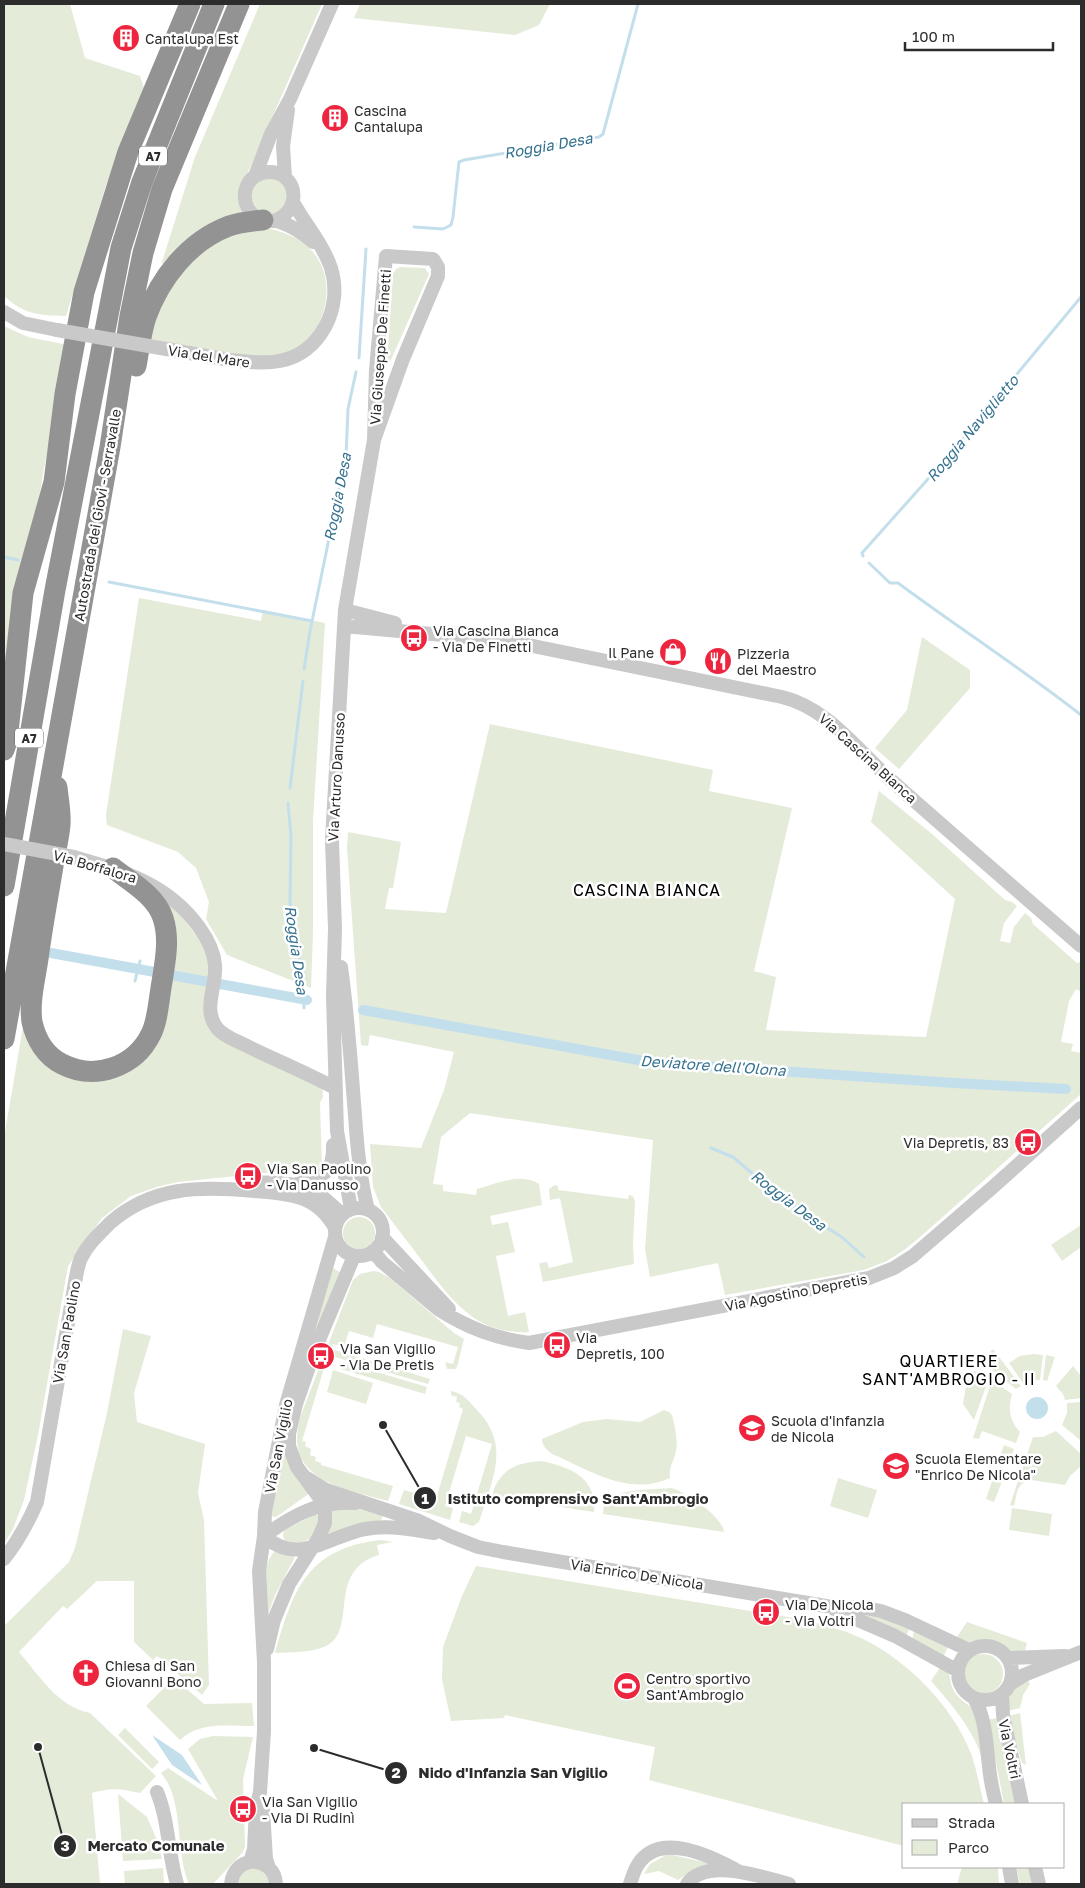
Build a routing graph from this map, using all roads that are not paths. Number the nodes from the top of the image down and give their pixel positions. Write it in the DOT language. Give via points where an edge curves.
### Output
graph roads {
  1 [pos="190,4"];
  2 [pos="214,4"];
  3 [pos="239,4"];
  4 [pos="332,4"];
  5 [pos="154,59"];
  6 [pos="290,99"];
  7 [pos="148,104"];
  8 [pos="255,176"];
  9 [pos="284,177"];
  10 [pos="293,202"];
  11 [pos="268,220"];
  12 [pos="321,249"];
  13 [pos="4,312"];
  14 [pos="60,437"];
  15 [pos="374,440"];
  16 [pos="110,446"];
  17 [pos="55,590"];
  18 [pos="345,610"];
  19 [pos="344,626"];
  20 [pos="430,632"];
  21 [pos="5,745"];
  22 [pos="55,754"];
  23 [pos="4,844"];
  24 [pos="114,868"];
  25 [pos="4,886"];
  26 [pos="335,929"];
  27 [pos="1081,946"];
  28 [pos="4,1039"];
  29 [pos="335,1088"];
  30 [pos="1081,1108"];
  31 [pos="337,1131"];
  32 [pos="356,1138"];
  33 [pos="294,1185"];
  34 [pos="220,1189"];
  35 [pos="368,1210"];
  36 [pos="347,1212"];
  37 [pos="335,1232"];
  38 [pos="382,1237"];
  39 [pos="373,1252"];
  40 [pos="354,1256"];
  41 [pos="457,1320"];
  42 [pos="305,1477"];
  43 [pos="366,1504"];
  44 [pos="323,1506"];
  45 [pos="264,1536"];
  46 [pos="450,1536"];
  47 [pos="310,1548"];
  48 [pos="4,1559"];
  49 [pos="826,1606"];
  50 [pos="969,1650"];
  51 [pos="1076,1654"];
  52 [pos="1008,1658"];
  53 [pos="264,1662"];
  54 [pos="958,1671"];
  55 [pos="1006,1689"];
  56 [pos="974,1698"];
  57 [pos="157,1792"];
  58 [pos="260,1792"];
  59 [pos="996,1803"];
  60 [pos="1022,1803"];
  61 [pos="250,1862"];
  62 [pos="269,1868"];
  63 [pos="1009,1868"];
  64 [pos="1035,1868"];
  65 [pos="740,1872"];
  66 [pos="177,1884"];
  67 [pos="231,1884"];
  68 [pos="276,1884"];
  69 [pos="630,1884"];
  70 [pos="687,1884"];
  71 [pos="789,1884"];
  72 [pos="1012,1884"];
  73 [pos="1039,1884"];
  1 -- 7 [label="highway"];
  2 -- 17 [label="highway, Autostrada dei Giovi - Serravalle / A7" via="142,182 121,248"];
  3 -- 16 [label="highway, Autostrada dei Giovi - Serravalle / A7" via="151,222 130,316"];
  4 -- 6 [label="street"];
  5 -- 7 [label="highway"];
  6 -- 8 [label="street" via="271,134"];
  6 -- 9 [label="street" via="283,146"];
  7 -- 14 [label="highway" via="128,152 84,292"];
  8 -- 9 [label="street" via="270,172"];
  8 -- 11 [label="street" via="246,188 245,202 251,213"];
  9 -- 10 [label="street" via="293,190"];
  10 -- 11 [label="street" via="287,214 280,219"];
  10 -- 12 [label="street, Via del Mare"];
  11 -- 12 [label="street" via="282,223"];
  11 -- 16 [label="highway" via="244,222 218,231 201,241 168,274 146,318 128,402"];
  12 -- 13 [label="street, Via del Mare, bridge" via="333,274 334,302 324,330 305,350 264,364 57,330 23,323"];
  14 -- 17 [label="highway"];
  14 -- 21 [label="highway" via="54,482 23,593"];
  15 -- 15 [label="street, Via Giuseppe De Finetti" via="438,276 438,267 433,260 386,256 376,370"];
  15 -- 18 [label="street, Via Giuseppe De Finetti"];
  16 -- 22 [label="highway, Autostrada dei Giovi - Serravalle / A7"];
  17 -- 25 [label="highway, Autostrada dei Giovi - Serravalle / A7"];
  18 -- 19 [label="street, Via Giuseppe De Finetti"];
  18 -- 20 [label="street, Via Cascina Bianca"];
  19 -- 20 [label="street, Via Cascina Bianca"];
  19 -- 26 [label="street, Via Arturo Danusso" via="332,840"];
  20 -- 27 [label="street, Via Cascina Bianca" via="521,643 804,704 841,732 892,781"];
  22 -- 24 [label="highway" via="60,824 32,1002 32,1021 35,1034 49,1056 76,1069 90,1071 127,1062 152,1032 160,992 166,955 163,918 156,904"];
  22 -- 28 [label="highway, Autostrada dei Giovi - Serravalle / A7"];
  23 -- 24 [label="street, Via Boffalora, bridge"];
  24 -- 29 [label="street, Via Boffalora" via="166,893 183,907 204,934 216,966 211,1012 218,1030"];
  26 -- 29 [label="street, Via Arturo Danusso"];
  26 -- 32 [label="street, Via Arturo Danusso" via="345,996"];
  29 -- 31 [label="street, Via Arturo Danusso"];
  30 -- 41 [label="street, Via Agostino Depretis" via="913,1256 869,1278 529,1343 487,1334"];
  31 -- 32 [label="street" via="343,1143 353,1142"];
  31 -- 33 [label="street" via="333,1140 332,1165 321,1176"];
  31 -- 36 [label="street, Via Arturo Danusso"];
  32 -- 35 [label="street, Via Arturo Danusso"];
  33 -- 34 [label="street, Via San Paolino" via="270,1182"];
  33 -- 36 [label="street, Via San Paolino" via="313,1191"];
  34 -- 37 [label="street, Via San Paolino" via="286,1194 305,1199 323,1210"];
  34 -- 48 [label="street, Via San Paolino" via="188,1189 136,1204 105,1228 80,1260 36,1502 27,1524"];
  35 -- 36 [label="street" via="359,1208"];
  35 -- 38 [label="street" via="381,1223"];
  36 -- 37 [label="street"];
  37 -- 40 [label="street" via="342,1249"];
  37 -- 45 [label="street, Via San Vigilio" via="286,1405 265,1512"];
  38 -- 39 [label="street"];
  38 -- 41 [label="street, Via Agostino Depretis"];
  39 -- 40 [label="street"];
  39 -- 41 [label="street, Via Agostino Depretis" via="438,1309"];
  40 -- 42 [label="street, Via San Vigilio" via="291,1421 290,1446 296,1467"];
  42 -- 43 [label="street, Via Enrico De Nicola" via="320,1487"];
  42 -- 44 [label="street, Via San Vigilio"];
  43 -- 44 [label="street, Via Enrico De Nicola"];
  43 -- 46 [label="street, Via Enrico De Nicola" via="419,1520"];
  44 -- 45 [label="street, Via Enrico De Nicola" via="297,1514"];
  44 -- 47 [label="street" via="325,1523"];
  45 -- 47 [label="street, Via Enrico De Nicola" via="272,1543 289,1549 300,1551"];
  45 -- 53 [label="street, Via San Vigilio" via="259,1571"];
  46 -- 47 [label="street, Via Enrico De Nicola" via="401,1528 373,1528"];
  46 -- 49 [label="street, Via Enrico De Nicola" via="503,1552"];
  47 -- 53 [label="street, Via San Vigilio" via="288,1584 274,1620"];
  49 -- 50 [label="street, Via Enrico De Nicola" via="881,1611"];
  49 -- 54 [label="street, Via Enrico De Nicola" via="895,1636"];
  50 -- 52 [label="street" via="989,1646"];
  50 -- 54 [label="street"];
  51 -- 52 [label="street"];
  51 -- 55 [label="street" via="1024,1675"];
  52 -- 55 [label="street" via="1012,1671"];
  53 -- 58 [label="street, Via San Vigilio"];
  54 -- 56 [label="street" via="962,1687"];
  55 -- 56 [label="street" via="988,1700"];
  55 -- 60 [label="street, Via Voltri" via="1003,1715"];
  56 -- 59 [label="street, Via Voltri" via="983,1720"];
  57 -- 66 [label="street"];
  58 -- 61 [label="street, Via San Vigilio" via="254,1855"];
  58 -- 62 [label="street, Via San Vigilio"];
  61 -- 62 [label="street" via="260,1862"];
  61 -- 67 [label="street" via="237,1869"];
  62 -- 68 [label="street, Via San Vigilio"];
  63 -- 72 [label="street"];
  64 -- 73 [label="street"];
  65 -- 69 [label="street" via="715,1858 667,1847 653,1850 642,1860"];
  65 -- 70 [label="street" via="712,1870 700,1873"];
  65 -- 71 [label="street"];
}
